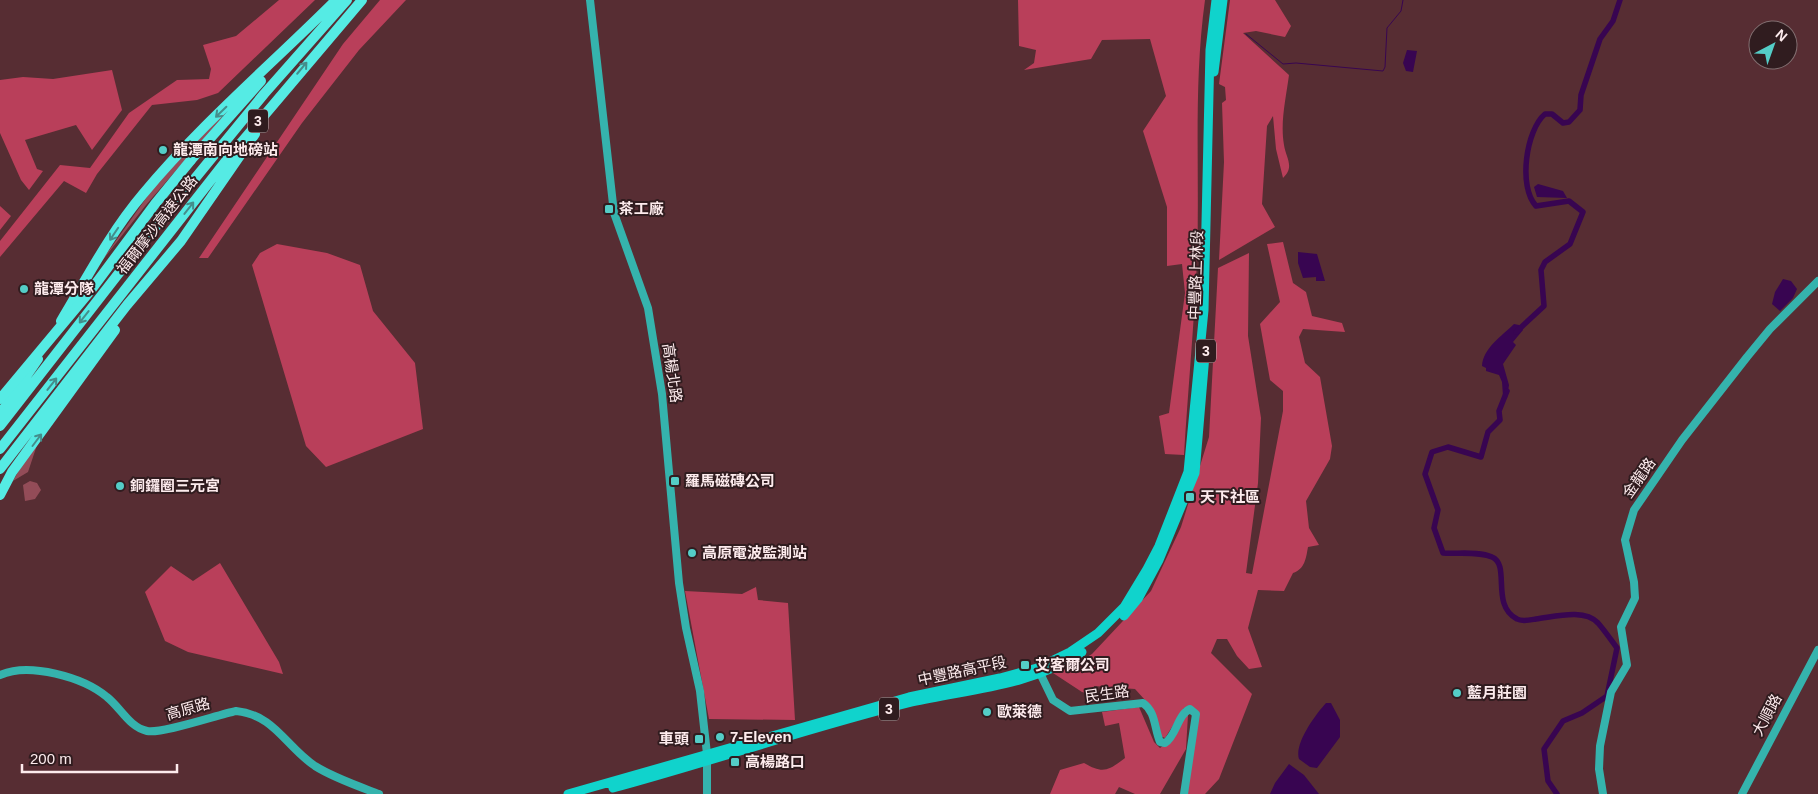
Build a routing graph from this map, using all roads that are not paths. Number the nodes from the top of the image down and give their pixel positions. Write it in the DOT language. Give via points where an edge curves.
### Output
graph roads {
  1 [pos="336,0"];
  2 [pos="347,0"];
  3 [pos="362,0"];
  4 [pos="590,0"];
  5 [pos="1216,0"];
  6 [pos="1223,0"];
  7 [pos="294,42"];
  8 [pos="289,84"];
  9 [pos="152,276"];
  10 [pos="1818,281"];
  11 [pos="0,399"];
  12 [pos="0,414"];
  13 [pos="0,426"];
  14 [pos="0,449"];
  15 [pos="19,464"];
  16 [pos="0,469"];
  17 [pos="0,486"];
  18 [pos="0,495"];
  19 [pos="1156,560"];
  20 [pos="1818,650"];
  21 [pos="1071,656"];
  22 [pos="1039,670"];
  23 [pos="0,675"];
  24 [pos="707,758"];
  25 [pos="379,794"];
  26 [pos="568,794"];
  27 [pos="590,794"];
  28 [pos="707,794"];
  29 [pos="1184,794"];
  30 [pos="1604,794"];
  31 [pos="1742,794"];
  1 -- 7 [label="highway"];
  2 -- 13 [label="highway, 福爾摩沙高速公路 / 3, one-way" via="264,94 147,237"];
  8 -- 3 [label="highway, 福爾摩沙高速公路 / 3, one-way"];
  4 -- 24 [label="street, 高楊北路" via="614,214 643,291 654,342 662,394 679,582 700,691"];
  5 -- 19 [label="main road, 中豐路上林段 / 3" via="1210,50 1204,310 1188,472"];
  6 -- 19 [label="main road, 中豐路上林段 / 3" via="1214,75 1210,307 1195,474"];
  7 -- 11 [label="highway, bridge" via="155,204 91,290"];
  7 -- 12 [label="highway, one-way" via="142,194 107,244 43,352"];
  8 -- 9 [label="highway" via="181,241"];
  14 -- 8 [label="highway, 福爾摩沙高速公路 / 3, one-way"];
  15 -- 9 [label="highway, one-way"];
  9 -- 16 [label="highway"];
  10 -- 30 [label="street, 金龍路" via="1747,357 1682,440 1634,510 1625,540 1635,598 1621,627 1627,664 1611,692 1600,746 1599,769"];
  15 -- 17 [label="highway"];
  15 -- 18 [label="highway"];
  19 -- 21 [label="main road, 中豐路上林段 / 3" via="1124,607"];
  20 -- 31 [label="street, 大順路"];
  21 -- 22 [label="main road, 中豐路高平段 / 3"];
  22 -- 24 [label="main road, 中豐路高平段 / 3" via="909,697"];
  22 -- 29 [label="street, 民生路" via="1053,700 1070,711 1143,703 1152,712 1160,742 1165,743 1184,714 1193,710 1196,714"];
  23 -- 25 [label="street, 高原路" via="22,669 42,670 84,684 107,697 133,725 152,732 236,711 248,712 266,720 317,767"];
  24 -- 26 [label="main road, 中豐路高平段 / 3"];
  24 -- 27 [label="main road, 中豐路高平段 / 3"];
  24 -- 28 [label="street, 高楊北路"];
}
